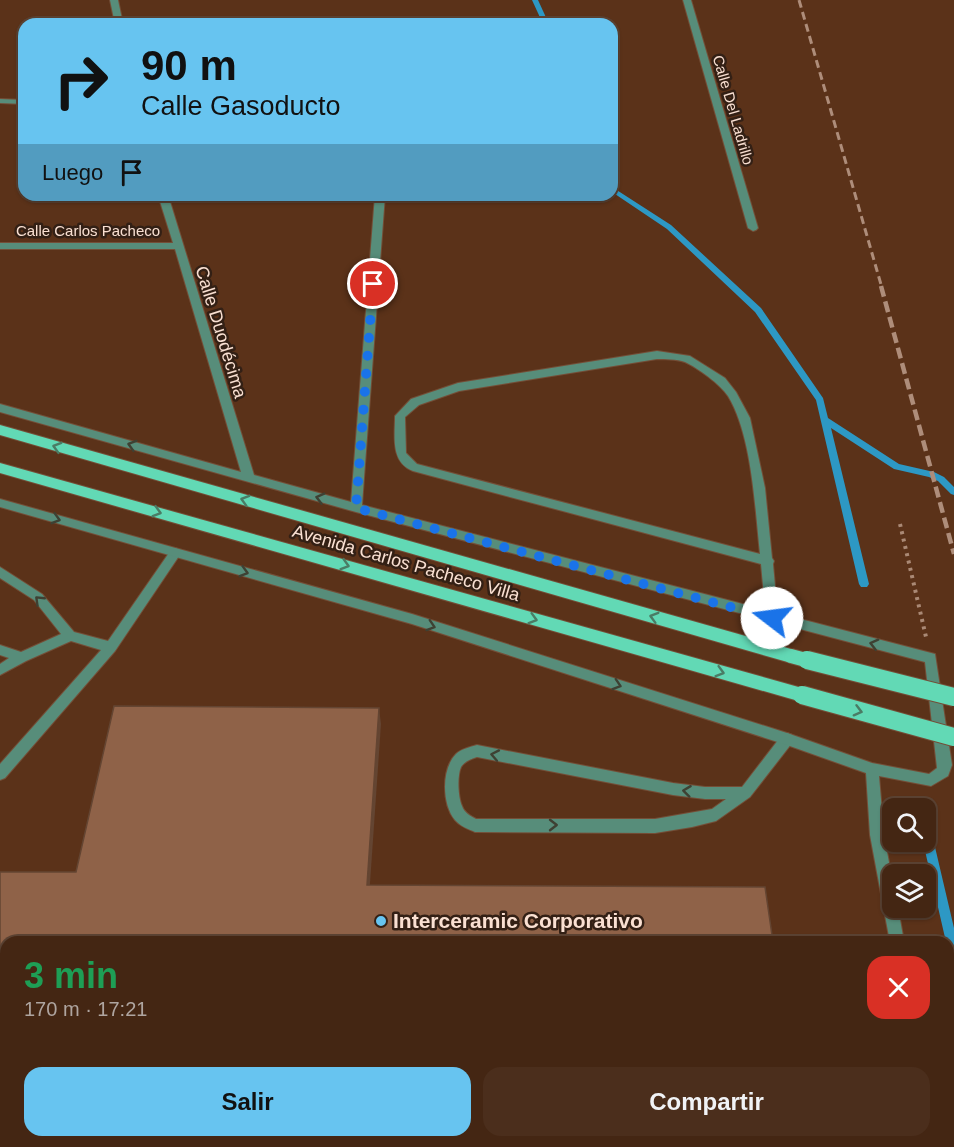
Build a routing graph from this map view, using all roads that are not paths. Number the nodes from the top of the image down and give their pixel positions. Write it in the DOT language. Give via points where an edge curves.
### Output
graph roads {
  1 [pos="114,0"];
  2 [pos="687,0"];
  3 [pos="118,18"];
  4 [pos="0,101"];
  5 [pos="18,102"];
  6 [pos="165,201"];
  7 [pos="380,201"];
  8 [pos="753,228"];
  9 [pos="0,246"];
  10 [pos="177,246"];
  11 [pos="0,408"];
  12 [pos="0,430"];
  13 [pos="0,468"];
  14 [pos="249,478"];
  15 [pos="0,503"];
  16 [pos="356,508"];
  17 [pos="175,553"];
  18 [pos="768,561"];
  19 [pos="0,572"];
  20 [pos="772,618"];
  21 [pos="70,636"];
  22 [pos="111,647"];
  23 [pos="0,650"];
  24 [pos="22,657"];
  25 [pos="0,669"];
  26 [pos="954,697"];
  27 [pos="954,737"];
  28 [pos="787,739"];
  29 [pos="872,769"];
  30 [pos="1,773"];
  31 [pos="745,793"];
  32 [pos="896,936"];
  1 -- 3 [label="street"];
  2 -- 8 [label="street, Calle Del Ladrillo"];
  4 -- 5 [label="street"];
  6 -- 10 [label="street, Calle Duodécima"];
  7 -- 16 [label="street"];
  9 -- 10 [label="street, Calle Carlos Pacheco"];
  10 -- 14 [label="street, Calle Duodécima"];
  14 -- 11 [label="street, one-way"];
  26 -- 12 [label="main road, Avenida Carlos Pacheco Villa, one-way, bridge" via="791,656"];
  13 -- 27 [label="main road, Avenida Carlos Pacheco Villa, one-way, bridge"];
  16 -- 14 [label="street, one-way"];
  15 -- 17 [label="street, one-way"];
  16 -- 20 [label="street"];
  17 -- 22 [label="street"];
  17 -- 28 [label="street, one-way" via="412,619"];
  18 -- 18 [label="street" via="413,467 401,454 400,416 415,402 476,383 657,355 686,358 721,381 745,418"];
  18 -- 20 [label="street"];
  21 -- 19 [label="street, one-way" via="38,597"];
  29 -- 20 [label="street, one-way" via="931,780 943,772 931,658"];
  21 -- 22 [label="street"];
  21 -- 24 [label="street"];
  22 -- 30 [label="street"];
  23 -- 24 [label="street"];
  24 -- 25 [label="street"];
  28 -- 29 [label="street"];
  28 -- 31 [label="street"];
  29 -- 32 [label="street" via="877,835"];
  31 -- 31 [label="street, one-way" via="673,789 477,751 466,754 453,771 452,802 463,821 475,825 655,826 716,815"];
}
